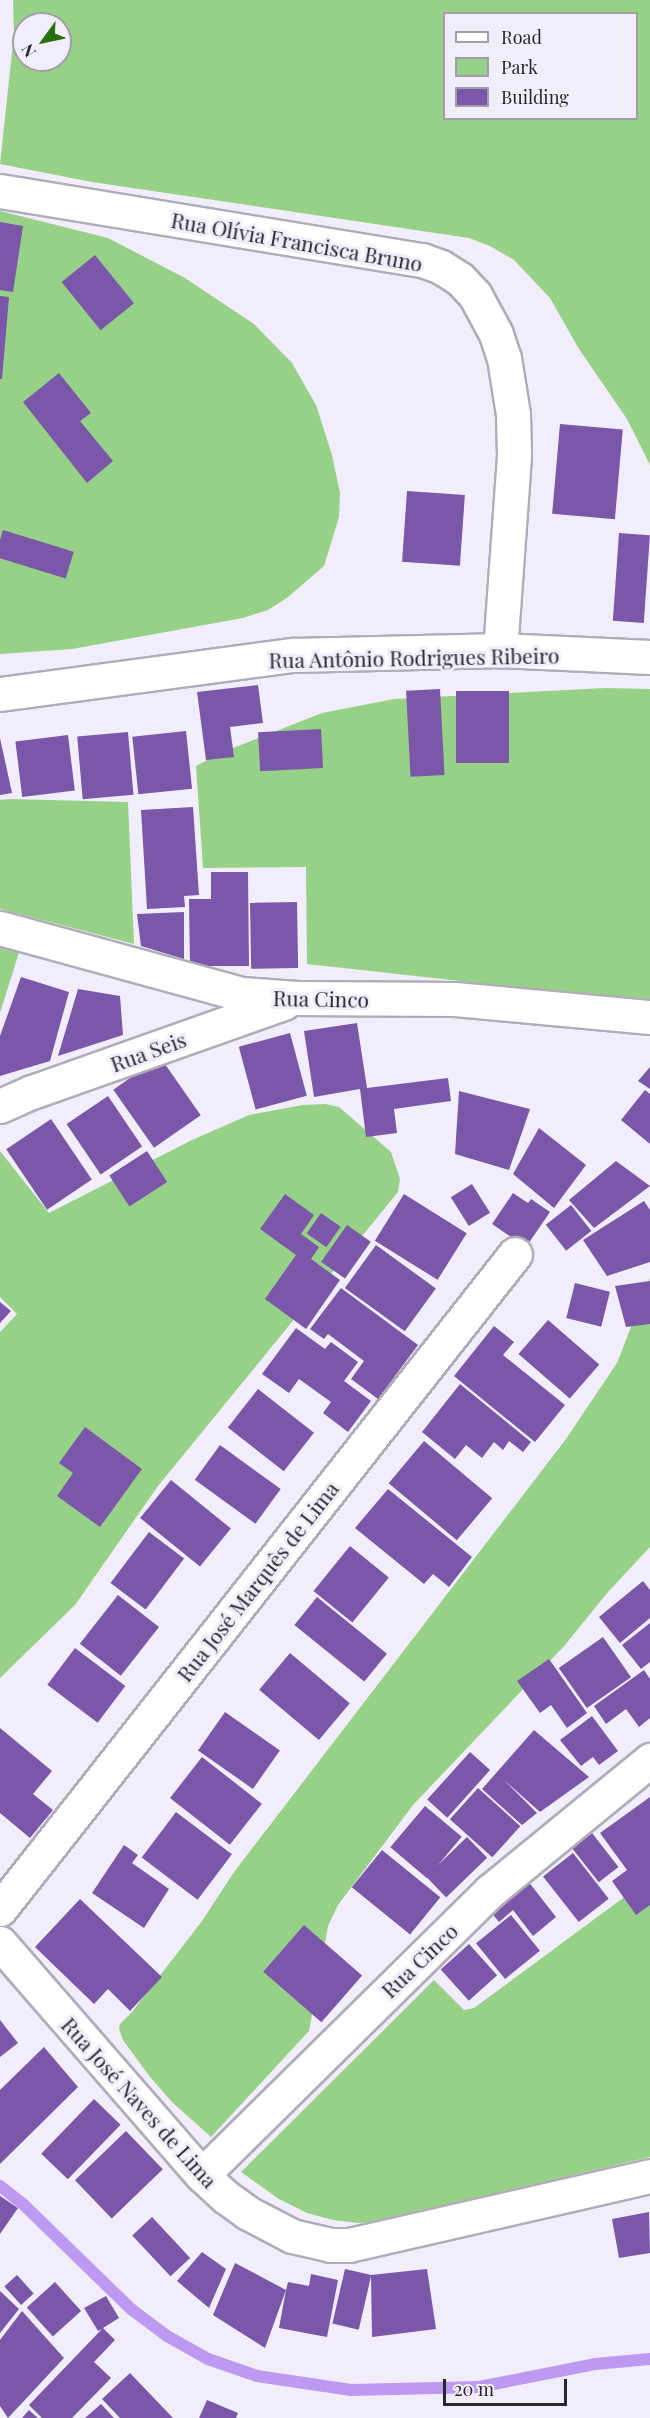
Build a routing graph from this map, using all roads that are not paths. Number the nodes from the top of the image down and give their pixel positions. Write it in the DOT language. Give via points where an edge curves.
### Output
graph roads {
  1 [pos="0,191"];
  2 [pos="500,650"];
  3 [pos="650,657"];
  4 [pos="0,694"];
  5 [pos="0,928"];
  6 [pos="297,998"];
  7 [pos="650,1017"];
  8 [pos="0,1106"];
  9 [pos="515,1254"];
  10 [pos="650,1760"];
  11 [pos="0,1908"];
  12 [pos="0,1943"];
  13 [pos="202,2175"];
  14 [pos="650,2176"];
  1 -- 2 [label="street, Rua Olívia Francisca Bruno" via="422,260 460,279 475,295 496,334 513,414 514,456"];
  2 -- 3 [label="street, Rua Antônio Rodrigues Ribeiro"];
  2 -- 4 [label="street, Rua Antônio Rodrigues Ribeiro" via="294,655"];
  5 -- 6 [label="street, Rua Cinco" via="242,994"];
  6 -- 7 [label="street, Rua Cinco" via="455,999"];
  6 -- 8 [label="street, Rua Seis"];
  9 -- 11 [label="street, Rua José Marquês de Lima"];
  10 -- 13 [label="street, Rua Cinco" via="490,1891"];
  12 -- 13 [label="street, Rua José Naves de Lima"];
  13 -- 14 [label="street, Rua José Naves de Lima" via="226,2198 272,2228 330,2245 373,2240"];
}
